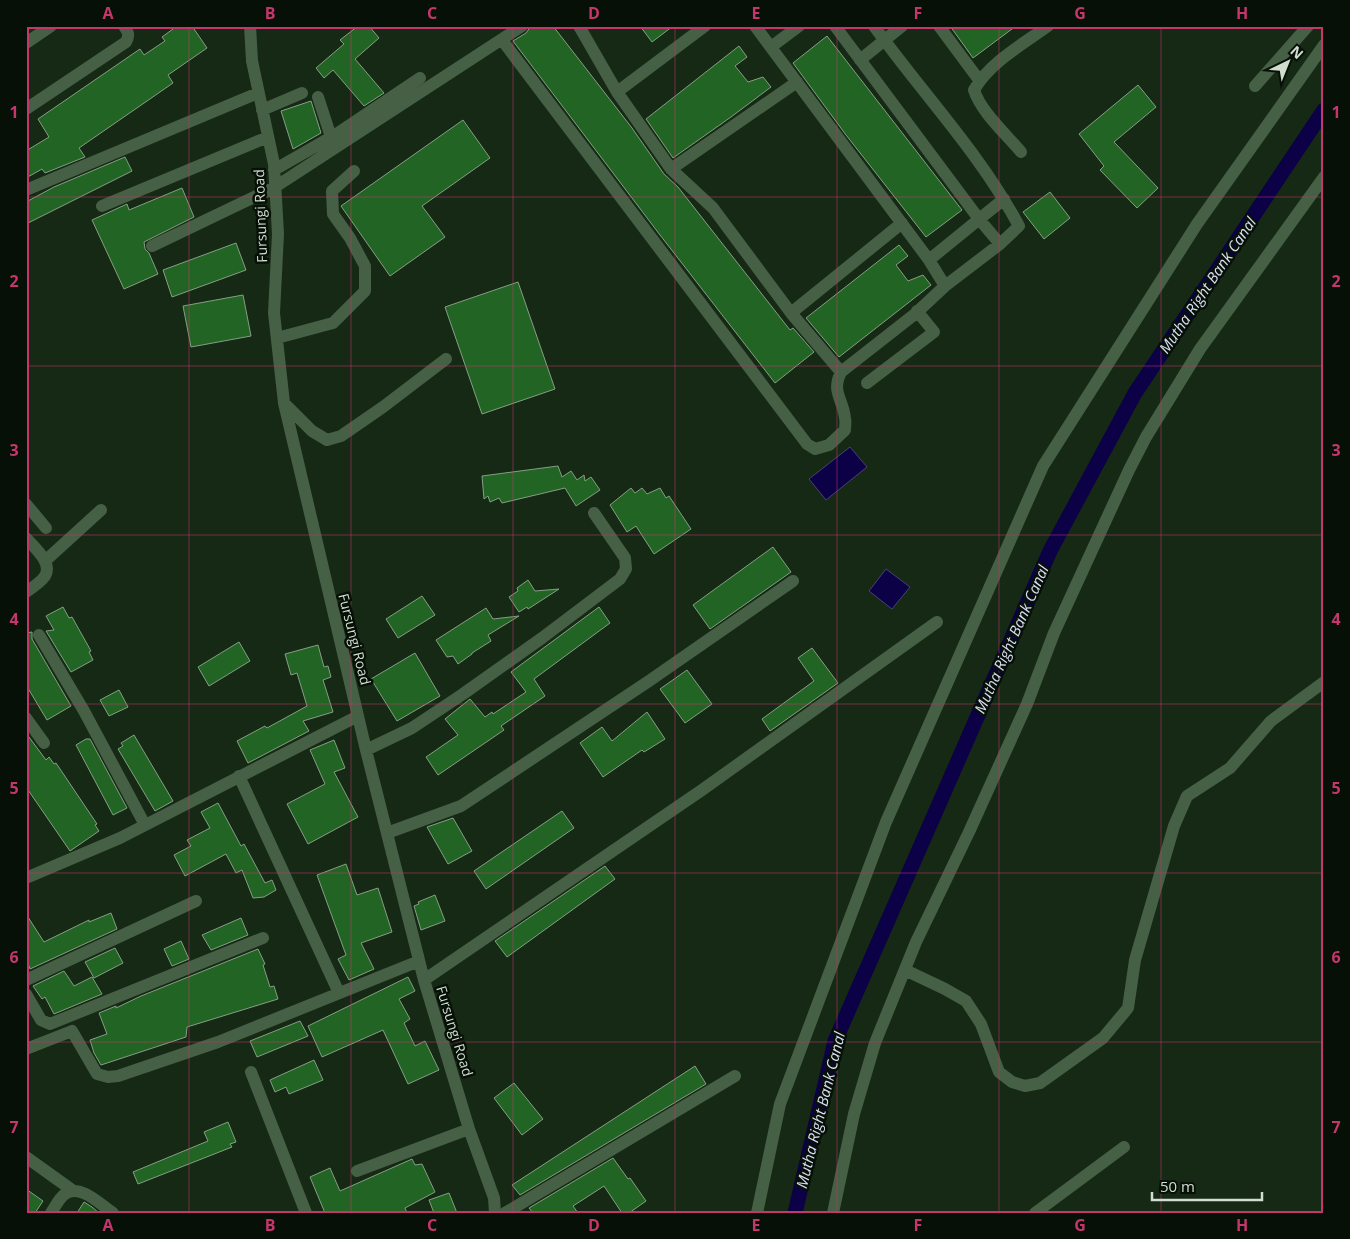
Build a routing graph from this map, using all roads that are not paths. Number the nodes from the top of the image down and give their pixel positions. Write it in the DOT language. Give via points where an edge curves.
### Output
graph roads {
  1 [pos="51,26"];
  2 [pos="124,26"];
  3 [pos="250,26"];
  4 [pos="522,26"];
  5 [pos="579,26"];
  6 [pos="705,26"];
  7 [pos="755,26"];
  8 [pos="799,26"];
  9 [pos="835,26"];
  10 [pos="874,26"];
  11 [pos="902,26"];
  12 [pos="938,26"];
  13 [pos="1048,26"];
  14 [pos="1308,26"];
  15 [pos="784,31"];
  16 [pos="884,39"];
  17 [pos="502,40"];
  18 [pos="26,43"];
  19 [pos="1324,45"];
  20 [pos="771,47"];
  21 [pos="860,60"];
  22 [pos="420,78"];
  23 [pos="979,80"];
  24 [pos="797,82"];
  25 [pos="1255,86"];
  26 [pos="617,92"];
  27 [pos="258,93"];
  28 [pos="302,93"];
  29 [pos="318,97"];
  30 [pos="27,106"];
  31 [pos="262,110"];
  32 [pos="268,137"];
  33 [pos="331,137"];
  34 [pos="1021,152"];
  35 [pos="671,169"];
  36 [pos="274,170"];
  37 [pos="354,172"];
  38 [pos="1324,177"];
  39 [pos="275,187"];
  40 [pos="26,190"];
  41 [pos="1004,199"];
  42 [pos="102,206"];
  43 [pos="979,219"];
  44 [pos="902,223"];
  45 [pos="1000,244"];
  46 [pos="152,246"];
  47 [pos="929,260"];
  48 [pos="945,286"];
  49 [pos="917,312"];
  50 [pos="791,313"];
  51 [pos="277,338"];
  52 [pos="446,359"];
  53 [pos="841,372"];
  54 [pos="867,383"];
  55 [pos="284,403"];
  56 [pos="26,504"];
  57 [pos="101,510"];
  58 [pos="594,513"];
  59 [pos="46,528"];
  60 [pos="26,538"];
  61 [pos="45,560"];
  62 [pos="793,581"];
  63 [pos="26,592"];
  64 [pos="937,622"];
  65 [pos="39,634"];
  66 [pos="1324,682"];
  67 [pos="358,716"];
  68 [pos="26,718"];
  69 [pos="44,743"];
  70 [pos="366,750"];
  71 [pos="239,776"];
  72 [pos="145,825"];
  73 [pos="387,833"];
  74 [pos="26,878"];
  75 [pos="196,901"];
  76 [pos="263,938"];
  77 [pos="419,961"];
  78 [pos="905,970"];
  79 [pos="26,980"];
  80 [pos="424,980"];
  81 [pos="339,993"];
  82 [pos="28,1001"];
  83 [pos="26,1049"];
  84 [pos="251,1072"];
  85 [pos="735,1076"];
  86 [pos="469,1129"];
  87 [pos="1124,1147"];
  88 [pos="26,1157"];
  89 [pos="357,1171"];
  90 [pos="72,1190"];
  91 [pos="51,1213"];
  92 [pos="113,1213"];
  93 [pos="306,1213"];
  94 [pos="495,1213"];
  95 [pos="505,1213"];
  96 [pos="757,1213"];
  97 [pos="833,1213"];
  98 [pos="1035,1213"];
  1 -- 18 [label="street"];
  2 -- 30 [label="street" via="128,32 126,42"];
  3 -- 27 [label="street, Fursungi Road"];
  4 -- 17 [label="street"];
  5 -- 26 [label="street"];
  6 -- 26 [label="street"];
  7 -- 20 [label="street"];
  8 -- 15 [label="street"];
  9 -- 21 [label="street"];
  10 -- 16 [label="street"];
  11 -- 16 [label="street"];
  12 -- 23 [label="street"];
  13 -- 23 [label="street"];
  14 -- 25 [label="street"];
  15 -- 20 [label="street"];
  16 -- 21 [label="street"];
  16 -- 41 [label="street"];
  17 -- 39 [label="street"];
  17 -- 53 [label="street" via="807,444 815,449 829,445 845,430 845,417 837,396"];
  19 -- 96 [label="street" via="1197,224 1043,466 886,822 780,1104"];
  20 -- 24 [label="street"];
  21 -- 43 [label="street"];
  22 -- 33 [label="street"];
  23 -- 34 [label="street" via="974,90 977,98"];
  24 -- 35 [label="street"];
  24 -- 44 [label="street"];
  26 -- 35 [label="street"];
  27 -- 31 [label="street, Fursungi Road"];
  27 -- 40 [label="street"];
  28 -- 31 [label="street"];
  29 -- 33 [label="street"];
  31 -- 32 [label="street, Fursungi Road"];
  32 -- 36 [label="street, Fursungi Road"];
  32 -- 42 [label="street"];
  33 -- 36 [label="street"];
  35 -- 50 [label="street" via="712,208"];
  36 -- 39 [label="street, Fursungi Road"];
  37 -- 51 [label="street" via="332,191 333,214 365,266 365,291 333,324"];
  38 -- 78 [label="street" via="1200,349 1146,437"];
  39 -- 46 [label="street"];
  39 -- 51 [label="street, Fursungi Road" via="278,234 274,313"];
  41 -- 43 [label="street"];
  41 -- 45 [label="street" via="1019,226"];
  43 -- 45 [label="street"];
  43 -- 47 [label="street"];
  44 -- 47 [label="street"];
  44 -- 50 [label="street"];
  45 -- 48 [label="street"];
  47 -- 48 [label="street"];
  48 -- 49 [label="street"];
  49 -- 53 [label="street"];
  49 -- 54 [label="street" via="934,332"];
  50 -- 53 [label="street"];
  51 -- 55 [label="street, Fursungi Road"];
  52 -- 55 [label="street" via="341,436 327,440 312,431"];
  55 -- 67 [label="street, Fursungi Road"];
  56 -- 59 [label="street"];
  57 -- 61 [label="street"];
  58 -- 70 [label="street" via="626,558 626,569 620,579 463,694 412,728"];
  60 -- 61 [label="street"];
  61 -- 63 [label="street" via="46,574"];
  62 -- 73 [label="street" via="461,806"];
  64 -- 80 [label="street" via="702,790"];
  65 -- 72 [label="street"];
  66 -- 78 [label="street" via="1271,721 1230,768 1187,796 1174,826 1135,960 1128,1008 1103,1038 1040,1082 1025,1086 1012,1082 999,1072 981,1024 966,1002"];
  67 -- 70 [label="street, Fursungi Road"];
  67 -- 71 [label="street"];
  68 -- 69 [label="street"];
  70 -- 73 [label="street, Fursungi Road"];
  71 -- 72 [label="street"];
  71 -- 81 [label="street"];
  72 -- 74 [label="street"];
  73 -- 77 [label="street, Fursungi Road"];
  75 -- 79 [label="street"];
  76 -- 82 [label="street" via="50,1024 41,1020"];
  77 -- 80 [label="street, Fursungi Road"];
  77 -- 81 [label="street"];
  78 -- 97 [label="street" via="856,1106"];
  80 -- 86 [label="street, Fursungi Road"];
  81 -- 83 [label="street" via="218,1042 118,1076 97,1074 72,1031"];
  84 -- 93 [label="street"];
  85 -- 95 [label="street"];
  86 -- 89 [label="street"];
  86 -- 94 [label="street, Fursungi Road" via="494,1198"];
  87 -- 98 [label="street"];
  88 -- 90 [label="street"];
  90 -- 91 [label="street" via="64,1194"];
  90 -- 92 [label="street" via="83,1192"];
}
